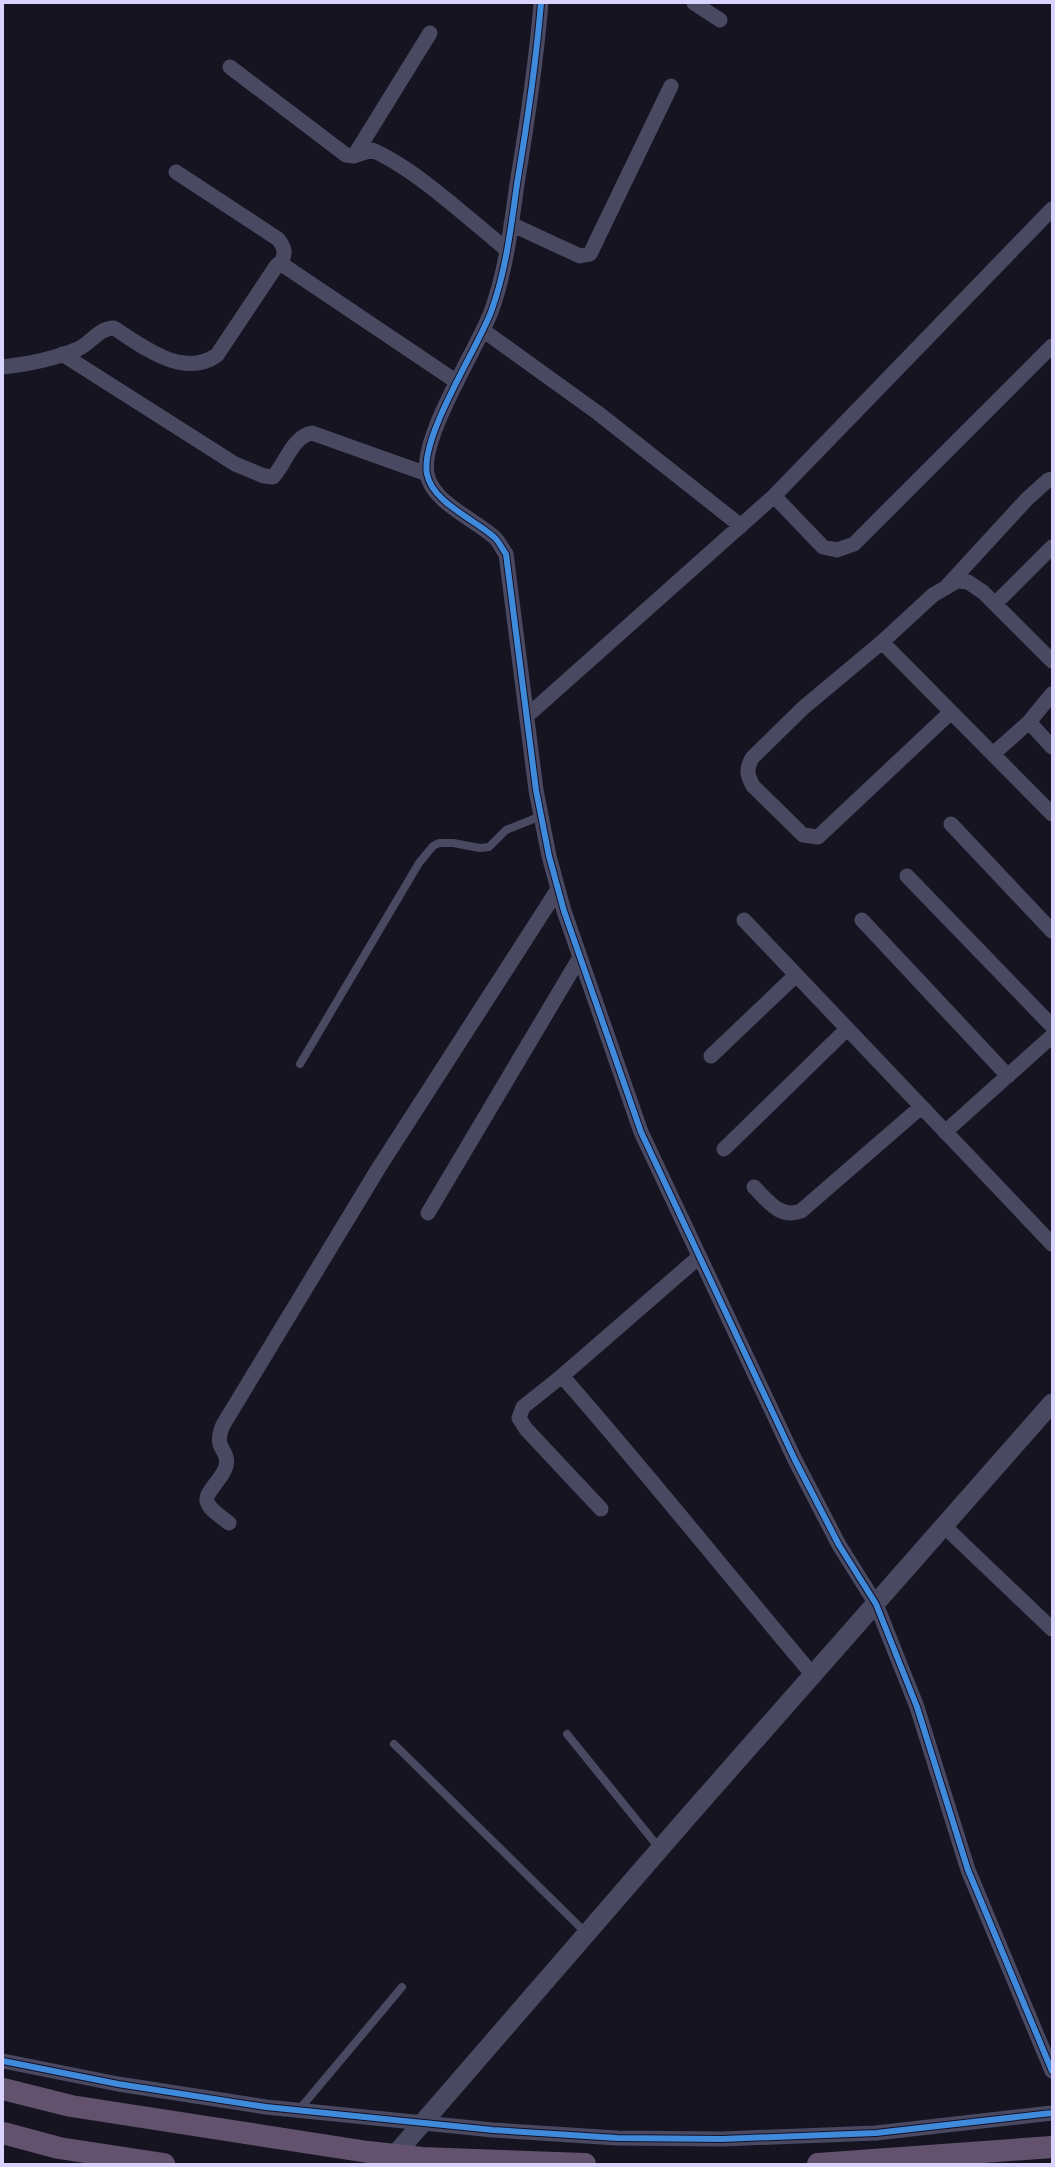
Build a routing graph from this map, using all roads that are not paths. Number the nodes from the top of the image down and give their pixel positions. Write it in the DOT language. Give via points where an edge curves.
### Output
graph roads {
  1 [pos="541,3"];
  2 [pos="694,3"];
  3 [pos="720,20"];
  4 [pos="430,33"];
  5 [pos="230,67"];
  6 [pos="671,86"];
  7 [pos="354,156"];
  8 [pos="176,172"];
  9 [pos="1052,209"];
  10 [pos="511,224"];
  11 [pos="507,250"];
  12 [pos="281,263"];
  13 [pos="484,331"];
  14 [pos="1052,346"];
  15 [pos="62,354"];
  16 [pos="3,367"];
  17 [pos="457,382"];
  18 [pos="427,474"];
  19 [pos="1052,479"];
  20 [pos="774,496"];
  21 [pos="740,526"];
  22 [pos="1052,547"];
  23 [pos="947,586"];
  24 [pos="995,604"];
  25 [pos="882,642"];
  26 [pos="1052,661"];
  27 [pos="1052,694"];
  28 [pos="952,712"];
  29 [pos="527,716"];
  30 [pos="1029,722"];
  31 [pos="1052,747"];
  32 [pos="993,754"];
  33 [pos="1052,814"];
  34 [pos="541,816"];
  35 [pos="951,824"];
  36 [pos="906,876"];
  37 [pos="558,889"];
  38 [pos="744,920"];
  39 [pos="862,920"];
  40 [pos="1052,931"];
  41 [pos="580,957"];
  42 [pos="796,975"];
  43 [pos="1052,1026"];
  44 [pos="847,1029"];
  45 [pos="1052,1036"];
  46 [pos="711,1056"];
  47 [pos="300,1064"];
  48 [pos="1008,1076"];
  49 [pos="921,1107"];
  50 [pos="945,1132"];
  51 [pos="724,1149"];
  52 [pos="754,1187"];
  53 [pos="428,1213"];
  54 [pos="1052,1244"];
  55 [pos="699,1257"];
  56 [pos="562,1376"];
  57 [pos="1052,1402"];
  58 [pos="601,1509"];
  59 [pos="229,1523"];
  60 [pos="944,1526"];
  61 [pos="876,1604"];
  62 [pos="1052,1629"];
  63 [pos="813,1675"];
  64 [pos="566,1734"];
  65 [pos="394,1744"];
  66 [pos="660,1849"];
  67 [pos="587,1934"];
  68 [pos="402,1986"];
  69 [pos="3,2061"];
  70 [pos="1052,2071"];
  71 [pos="3,2089"];
  72 [pos="298,2110"];
  73 [pos="1052,2113"];
  74 [pos="423,2122"];
  75 [pos="3,2133"];
  76 [pos="1052,2147"];
  77 [pos="164,2164"];
  78 [pos="387,2164"];
  79 [pos="585,2164"];
  80 [pos="818,2164"];
  1 -- 10 [label="street" via="535,69"];
  2 -- 3 [label="street"];
  4 -- 7 [label="street"];
  5 -- 7 [label="street" via="346,155"];
  6 -- 10 [label="street" via="590,254 580,256"];
  7 -- 11 [label="street" via="372,150 384,155 427,185"];
  8 -- 12 [label="street" via="278,239 285,255"];
  9 -- 20 [label="street"];
  10 -- 11 [label="street"];
  11 -- 13 [label="street" via="496,299"];
  12 -- 15 [label="street" via="276,264 217,355 207,362 195,364 164,358 114,328 108,328 79,348"];
  12 -- 17 [label="street"];
  13 -- 17 [label="street"];
  13 -- 21 [label="street" via="598,413"];
  14 -- 20 [label="street" via="854,544 836,550 823,547"];
  15 -- 16 [label="street" via="35,363"];
  15 -- 18 [label="street" via="235,464 264,476 273,477 303,434 312,433"];
  17 -- 18 [label="street" via="430,440 426,462"];
  18 -- 29 [label="street" via="431,487 440,498 496,538 506,554"];
  19 -- 23 [label="street" via="1027,499"];
  20 -- 21 [label="street"];
  21 -- 29 [label="street"];
  22 -- 24 [label="street"];
  23 -- 24 [label="street" via="957,581 968,582"];
  23 -- 25 [label="street" via="933,595"];
  24 -- 26 [label="street"];
  25 -- 28 [label="street"];
  25 -- 28 [label="street" via="803,708 752,758 747,767 748,777 753,786 803,835 818,837"];
  27 -- 30 [label="street"];
  28 -- 32 [label="street"];
  29 -- 34 [label="street"];
  30 -- 31 [label="street"];
  30 -- 32 [label="street"];
  32 -- 33 [label="street"];
  34 -- 37 [label="street"];
  34 -- 47 [label="lane" via="506,830 488,847 453,843 439,843 433,846 419,863"];
  35 -- 40 [label="street"];
  36 -- 43 [label="street"];
  37 -- 41 [label="street"];
  37 -- 59 [label="street" via="378,1169 223,1425 219,1443 227,1458 226,1466 207,1501 211,1508"];
  38 -- 42 [label="street"];
  39 -- 48 [label="street"];
  41 -- 53 [label="street"];
  41 -- 55 [label="street" via="641,1132"];
  42 -- 44 [label="street"];
  42 -- 46 [label="street"];
  44 -- 49 [label="street"];
  44 -- 51 [label="street"];
  45 -- 48 [label="street"];
  48 -- 50 [label="street"];
  49 -- 50 [label="street"];
  49 -- 52 [label="street" via="801,1211 793,1214 783,1213"];
  50 -- 54 [label="street"];
  55 -- 56 [label="street"];
  55 -- 61 [label="street" via="794,1460 839,1545"];
  56 -- 58 [label="street" via="523,1407 519,1418 526,1429"];
  56 -- 63 [label="street" via="644,1470 725,1572"];
  57 -- 60 [label="street"];
  60 -- 61 [label="street"];
  60 -- 62 [label="street"];
  61 -- 63 [label="street"];
  61 -- 70 [label="street" via="917,1707 968,1870"];
  63 -- 66 [label="street"];
  64 -- 66 [label="lane"];
  65 -- 67 [label="lane"];
  66 -- 67 [label="street"];
  67 -- 74 [label="street"];
  68 -- 72 [label="lane"];
  69 -- 72 [label="street" via="201,2098"];
  71 -- 79 [label="highway" via="71,2106 368,2152 422,2158"];
  72 -- 74 [label="street"];
  73 -- 74 [label="street" via="876,2133 722,2139 617,2138 493,2130"];
  74 -- 78 [label="street"];
  75 -- 77 [label="highway" via="59,2148"];
  76 -- 80 [label="highway"];
}
